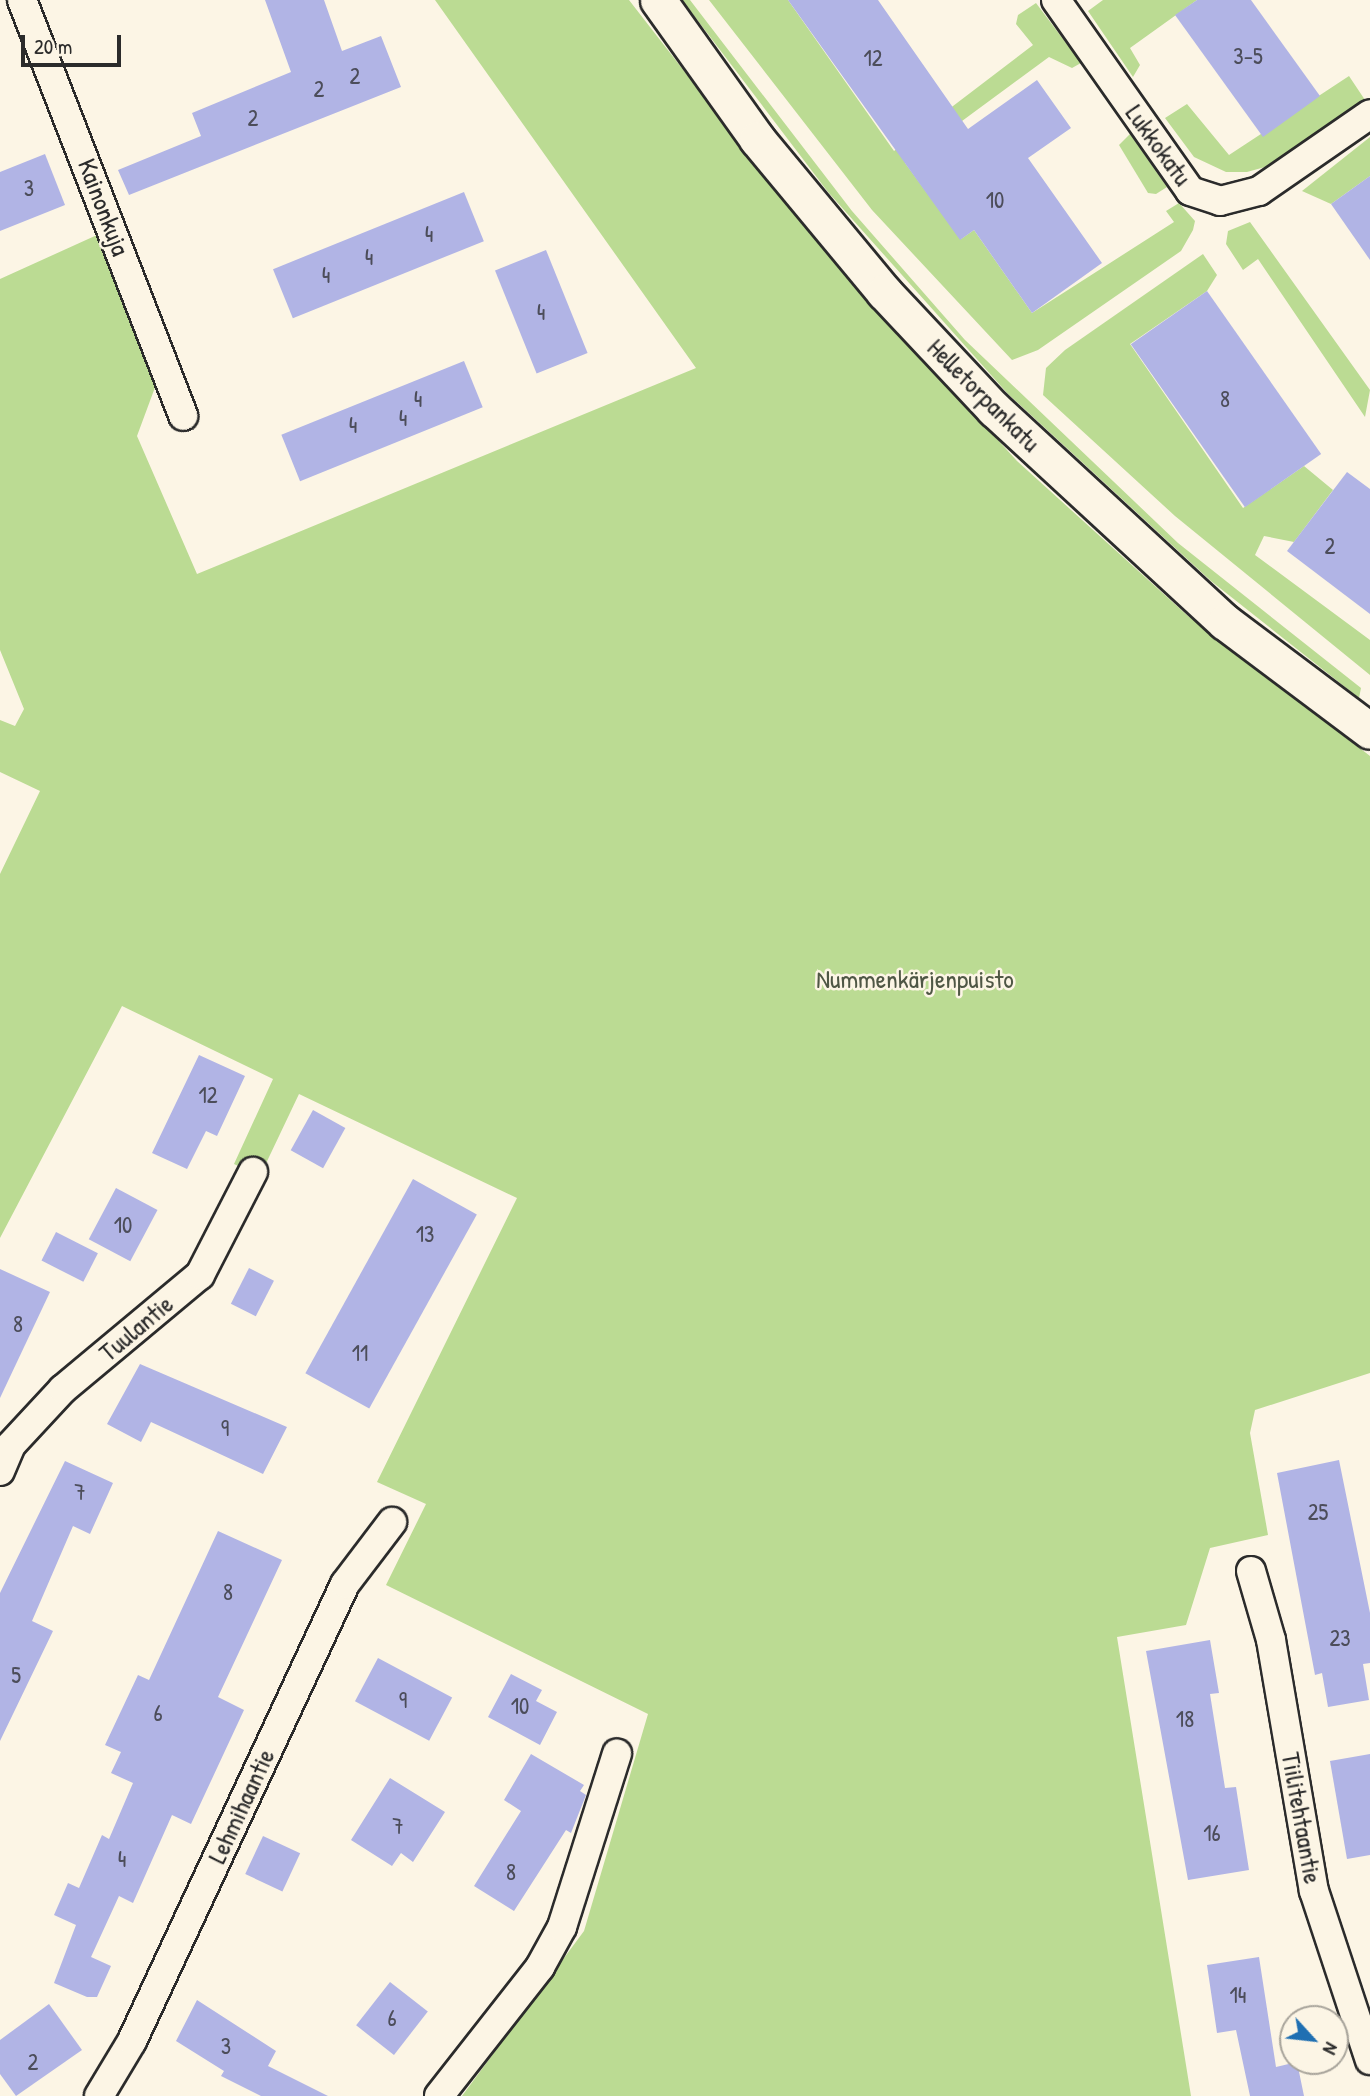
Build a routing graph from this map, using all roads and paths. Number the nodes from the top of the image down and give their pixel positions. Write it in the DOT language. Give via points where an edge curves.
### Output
graph roads {
  1 [pos="22,0"];
  2 [pos="658,0"];
  3 [pos="1056,0"];
  4 [pos="1370,114"];
  5 [pos="183,416"];
  6 [pos="1370,731"];
  7 [pos="253,1172"];
  8 [pos="0,1471"];
  9 [pos="392,1522"];
  10 [pos="1251,1571"];
  11 [pos="617,1754"];
  12 [pos="1370,2060"];
  13 [pos="99,2096"];
  14 [pos="439,2096"];
  1 -- 5 [label="street, Kainonkuja"];
  2 -- 6 [label="street, Helletorpankatu" via="757,139 884,292 994,410 1225,622"];
  3 -- 4 [label="street, Lukkokatu" via="1190,191 1220,201 1259,191"];
  7 -- 8 [label="street, Tuulantie" via="200,1275 63,1388 11,1445"];
  9 -- 13 [label="street, Lehmihaantie" via="345,1584 132,2041"];
  10 -- 12 [label="street, Tiilitehtaantie" via="1271,1640 1314,1891"];
  11 -- 14 [label="street" via="562,1927 540,1967"];
}
